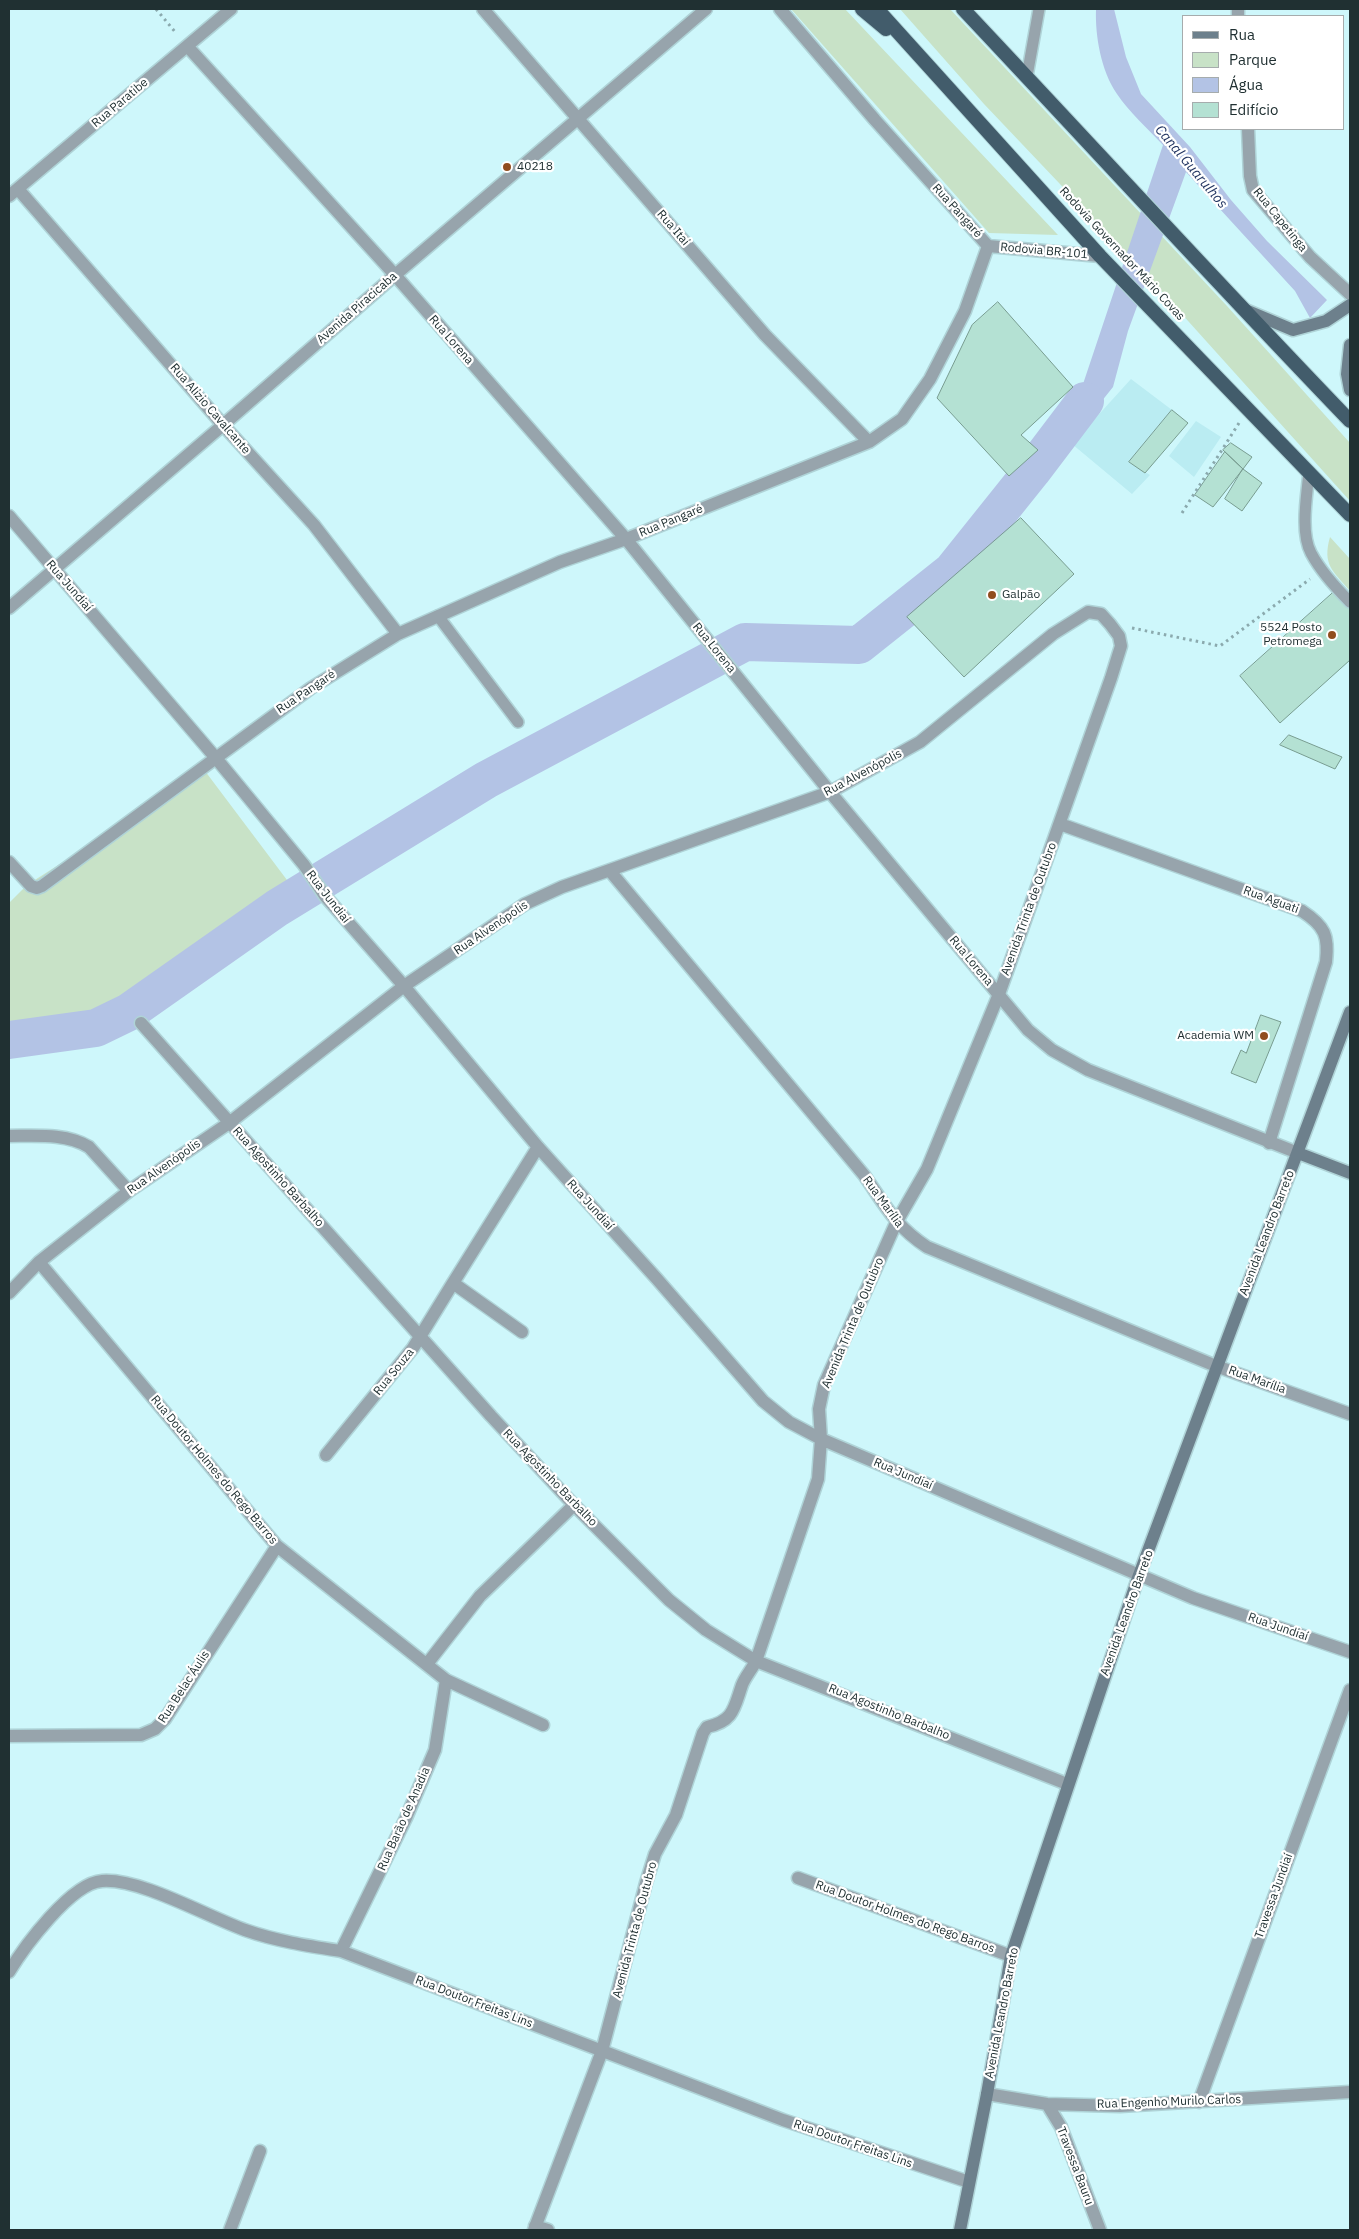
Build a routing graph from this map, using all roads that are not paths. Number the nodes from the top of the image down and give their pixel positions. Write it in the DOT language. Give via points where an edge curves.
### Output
graph roads {
  1 [pos="231,9"];
  2 [pos="484,9"];
  3 [pos="706,9"];
  4 [pos="780,9"];
  5 [pos="862,9"];
  6 [pos="878,9"];
  7 [pos="963,9"];
  8 [pos="1039,9"];
  9 [pos="188,47"];
  10 [pos="935,73"];
  11 [pos="1027,76"];
  12 [pos="578,118"];
  13 [pos="1248,130"];
  14 [pos="13,193"];
  15 [pos="988,246"];
  16 [pos="1100,256"];
  17 [pos="394,274"];
  18 [pos="1350,294"];
  19 [pos="1350,305"];
  20 [pos="1241,308"];
  21 [pos="1350,346"];
  22 [pos="1350,390"];
  23 [pos="1350,421"];
  24 [pos="223,425"];
  25 [pos="869,442"];
  26 [pos="1309,472"];
  27 [pos="1350,515"];
  28 [pos="9,516"];
  29 [pos="626,539"];
  30 [pos="54,569"];
  31 [pos="1350,602"];
  32 [pos="9,608"];
  33 [pos="1101,614"];
  34 [pos="438,616"];
  35 [pos="398,634"];
  36 [pos="518,722"];
  37 [pos="214,757"];
  38 [pos="830,792"];
  39 [pos="1060,824"];
  40 [pos="9,862"];
  41 [pos="610,871"];
  42 [pos="404,986"];
  43 [pos="999,994"];
  44 [pos="1350,1012"];
  45 [pos="141,1023"];
  46 [pos="229,1123"];
  47 [pos="9,1136"];
  48 [pos="1269,1143"];
  49 [pos="538,1147"];
  50 [pos="1298,1153"];
  51 [pos="1350,1173"];
  52 [pos="129,1191"];
  53 [pos="896,1223"];
  54 [pos="39,1262"];
  55 [pos="453,1283"];
  56 [pos="9,1294"];
  57 [pos="522,1332"];
  58 [pos="420,1337"];
  59 [pos="1216,1366"];
  60 [pos="1350,1414"];
  61 [pos="821,1439"];
  62 [pos="326,1455"];
  63 [pos="574,1505"];
  64 [pos="277,1546"];
  65 [pos="1139,1575"];
  66 [pos="1350,1652"];
  67 [pos="756,1661"];
  68 [pos="426,1664"];
  69 [pos="446,1680"];
  70 [pos="1350,1690"];
  71 [pos="543,1726"];
  72 [pos="9,1736"];
  73 [pos="1067,1784"];
  74 [pos="798,1878"];
  75 [pos="341,1951"];
  76 [pos="1011,1956"];
  77 [pos="9,1972"];
  78 [pos="602,2050"];
  79 [pos="1350,2092"];
  80 [pos="988,2094"];
  81 [pos="1199,2102"];
  82 [pos="1047,2104"];
  83 [pos="260,2151"];
  84 [pos="969,2182"];
  85 [pos="534,2228"];
  86 [pos="230,2230"];
  87 [pos="548,2230"];
  88 [pos="960,2230"];
  89 [pos="1100,2230"];
  1 -- 9 [label="street, Rua Paratibe"];
  2 -- 12 [label="street, Rua Itaí"];
  3 -- 12 [label="street, Avenida Piracicaba"];
  4 -- 15 [label="street, Rua Pangaré"];
  5 -- 10 [label="highway"];
  6 -- 10 [label="highway, Rodovia Governador Mário Covas"];
  7 -- 11 [label="highway"];
  8 -- 11 [label="lane"];
  9 -- 14 [label="street, Rua Paratibe"];
  9 -- 17 [label="street, Rua Lorena"];
  10 -- 16 [label="highway, Rodovia Governador Mário Covas"];
  11 -- 20 [label="highway"];
  12 -- 17 [label="street, Avenida Piracicaba"];
  12 -- 25 [label="street, Rua Itaí" via="765,335"];
  13 -- 18 [label="street, Rua Capetinga" via="1253,190 1310,257"];
  14 -- 24 [label="street, Rua Alízio Cavalcante"];
  15 -- 16 [label="street, Rodovia BR-101"];
  15 -- 25 [label="street, Rua Pangaré" via="965,311 930,379 902,419"];
  16 -- 26 [label="highway, Rodovia Governador Mário Covas"];
  17 -- 24 [label="street, Avenida Piracicaba"];
  17 -- 29 [label="street, Rua Lorena"];
  19 -- 20 [label="main road" via="1334,316 1293,330"];
  20 -- 23 [label="highway"];
  21 -- 22 [label="main road" via="1347,374"];
  24 -- 30 [label="street, Avenida Piracicaba"];
  24 -- 35 [label="street, Rua Alízio Cavalcante" via="314,526"];
  25 -- 29 [label="street, Rua Pangaré"];
  26 -- 27 [label="highway, Rodovia Governador Mário Covas"];
  26 -- 31 [label="lane" via="1305,522 1310,552 1331,583"];
  28 -- 30 [label="street, Rua Jundiaí"];
  29 -- 34 [label="street, Rua Pangaré" via="560,562"];
  29 -- 38 [label="street, Rua Lorena"];
  30 -- 32 [label="street, Avenida Piracicaba"];
  30 -- 37 [label="street, Rua Jundiaí"];
  33 -- 38 [label="street, Rua Alvenópolis" via="1088,612 1077,618 920,742"];
  33 -- 39 [label="street, Avenida Trinta de Outubro" via="1118,636 1121,646"];
  34 -- 35 [label="street, Rua Pangaré"];
  34 -- 36 [label="lane"];
  35 -- 37 [label="street, Rua Pangaré" via="310,688"];
  37 -- 40 [label="street, Rua Pangaré" via="42,886 31,886"];
  37 -- 42 [label="street, Rua Jundiaí" via="304,865 325,896"];
  38 -- 41 [label="street, Rua Alvenópolis"];
  38 -- 43 [label="street, Rua Lorena"];
  39 -- 43 [label="street, Avenida Trinta de Outubro"];
  39 -- 48 [label="street, Rua Aguati" via="1302,911 1324,931 1328,944 1326,962"];
  41 -- 42 [label="street, Rua Alvenópolis" via="525,904"];
  41 -- 53 [label="street, Rua Marília" via="864,1175"];
  42 -- 46 [label="street, Rua Alvenópolis"];
  42 -- 49 [label="street, Rua Jundiaí"];
  43 -- 48 [label="street, Rua Lorena" via="1028,1030 1052,1050 1088,1070"];
  43 -- 53 [label="street, Avenida Trinta de Outubro" via="927,1169"];
  44 -- 50 [label="main road, Avenida Leandro Barreto"];
  45 -- 46 [label="street, Rua Agostinho Barbalho"];
  46 -- 52 [label="street, Rua Alvenópolis"];
  46 -- 58 [label="street, Rua Agostinho Barbalho"];
  47 -- 52 [label="street" via="71,1138 82,1143"];
  48 -- 50 [label="street, Rua Lorena"];
  49 -- 55 [label="street, Rua Souza"];
  49 -- 61 [label="street, Rua Jundiaí" via="763,1401 789,1422"];
  50 -- 51 [label="main road, Rua Lorena"];
  50 -- 59 [label="main road, Avenida Leandro Barreto"];
  52 -- 54 [label="street, Rua Alvenópolis"];
  53 -- 59 [label="street, Rua Marília" via="926,1248"];
  53 -- 61 [label="street, Avenida Trinta de Outubro" via="824,1385 819,1409"];
  54 -- 56 [label="street, Rua Alvenópolis"];
  54 -- 64 [label="street, Rua Doutor Holmes do Rego Barros"];
  55 -- 57 [label="street"];
  55 -- 58 [label="street, Rua Souza"];
  58 -- 62 [label="street, Rua Souza"];
  58 -- 63 [label="street, Rua Agostinho Barbalho"];
  59 -- 60 [label="street, Rua Marília"];
  59 -- 65 [label="main road, Avenida Leandro Barreto"];
  61 -- 65 [label="street, Rua Jundiaí"];
  61 -- 67 [label="street, Avenida Trinta de Outubro" via="818,1479"];
  63 -- 67 [label="street, Rua Agostinho Barbalho" via="669,1600 706,1630"];
  63 -- 68 [label="street" via="480,1596"];
  64 -- 68 [label="street, Rua Doutor Holmes do Rego Barros"];
  64 -- 72 [label="street, Rua Belac Áulis" via="165,1719 155,1729 140,1735"];
  65 -- 66 [label="street, Rua Jundiaí" via="1193,1598"];
  65 -- 73 [label="main road, Avenida Leandro Barreto"];
  67 -- 73 [label="street, Rua Agostinho Barbalho"];
  67 -- 78 [label="street, Avenida Trinta de Outubro" via="743,1683 732,1714 703,1732 676,1815 655,1854"];
  68 -- 69 [label="street, Rua Doutor Holmes do Rego Barros"];
  69 -- 71 [label="street, Rua Doutor Holmes do Rego Barros"];
  69 -- 75 [label="street, Rua Barão de Anadia" via="435,1750 406,1818"];
  70 -- 81 [label="street, Travessa Jundiaí"];
  73 -- 76 [label="main road, Avenida Leandro Barreto"];
  74 -- 76 [label="street, Rua Doutor Holmes do Rego Barros"];
  75 -- 77 [label="street, Rua Doutor Freitas Lins" via="296,1944 245,1930 130,1883 101,1881 84,1886 34,1934"];
  75 -- 78 [label="street, Rua Doutor Freitas Lins"];
  76 -- 80 [label="main road, Avenida Leandro Barreto"];
  78 -- 84 [label="street, Rua Doutor Freitas Lins" via="782,2120"];
  78 -- 85 [label="street, Avenida Trinta de Outubro"];
  79 -- 81 [label="street, Rua Engenho Murilo Carlos"];
  80 -- 82 [label="street, Rua Engenho Murilo Carlos"];
  80 -- 84 [label="main road, Avenida Leandro Barreto"];
  81 -- 82 [label="street, Rua Engenho Murilo Carlos" via="1120,2106"];
  82 -- 89 [label="street, Travessa Bauru" via="1061,2127"];
  83 -- 86 [label="street"];
  84 -- 88 [label="main road, Avenida Leandro Barreto"];
  85 -- 87 [label="street"];
}
